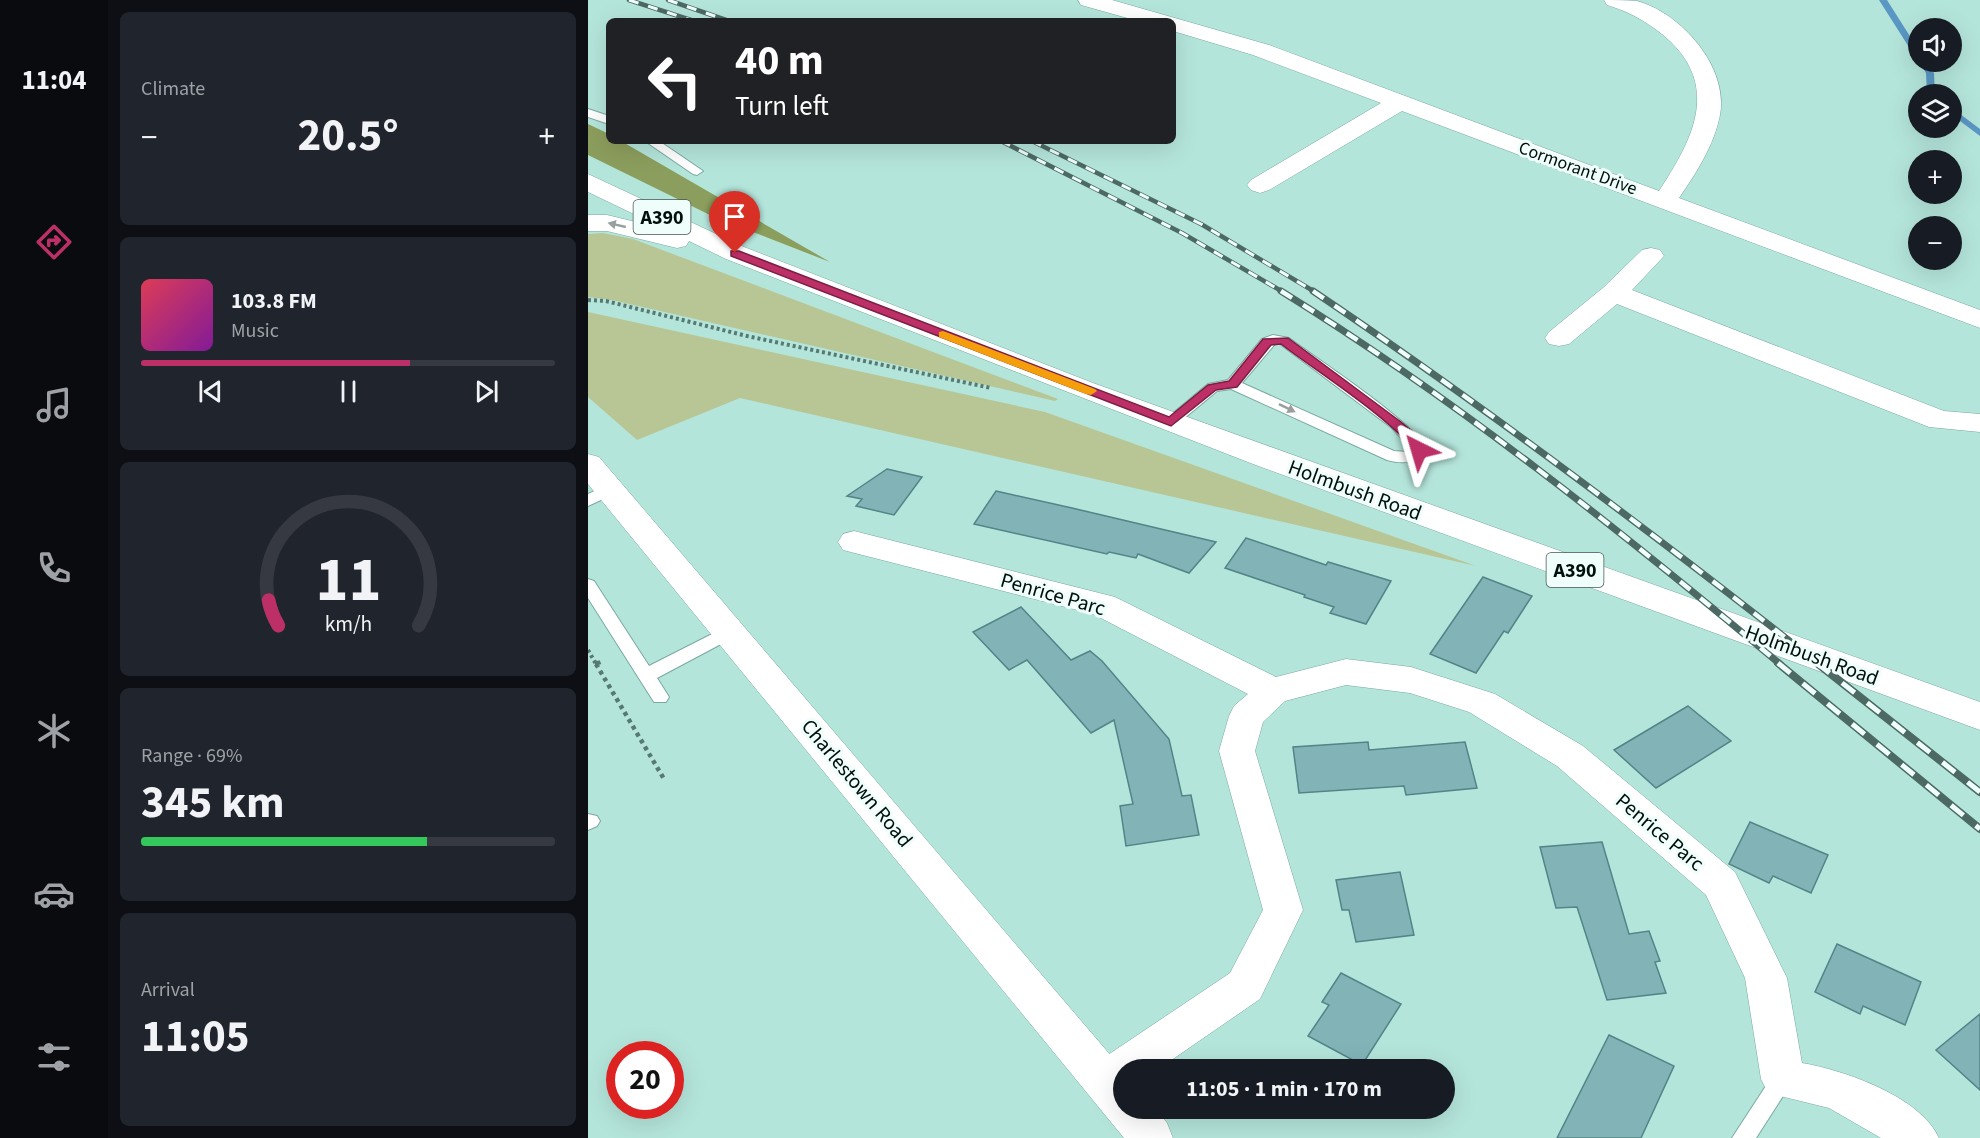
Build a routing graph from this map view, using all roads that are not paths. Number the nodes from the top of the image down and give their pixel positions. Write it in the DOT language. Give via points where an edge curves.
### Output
graph roads {
  1 [pos="1089,0"];
  2 [pos="1615,0"];
  3 [pos="1152,18"];
  4 [pos="1176,25"];
  5 [pos="1400,102"];
  6 [pos="588,113"];
  7 [pos="606,119"];
  8 [pos="656,144"];
  9 [pos="697,171"];
  10 [pos="588,182"];
  11 [pos="1260,185"];
  12 [pos="1665,201"];
  13 [pos="588,223"];
  14 [pos="735,253"];
  15 [pos="1651,256"];
  16 [pos="1614,293"];
  17 [pos="1980,320"];
  18 [pos="1559,338"];
  19 [pos="1233,384"];
  20 [pos="1171,422"];
  21 [pos="1980,423"];
  22 [pos="588,464"];
  23 [pos="599,495"];
  24 [pos="854,542"];
  25 [pos="588,585"];
  26 [pos="730,632"];
  27 [pos="648,675"];
  28 [pos="1273,691"];
  29 [pos="660,697"];
  30 [pos="1980,716"];
  31 [pos="1163,1059"];
  32 [pos="1783,1079"];
  33 [pos="1113,1091"];
  34 [pos="1136,1119"];
  35 [pos="1151,1138"];
  36 [pos="1743,1138"];
  37 [pos="1917,1138"];
  1 -- 3 [label="main road"];
  2 -- 12 [label="main road" via="1652,16 1681,38 1701,60 1709,90 1708,121 1694,158"];
  4 -- 5 [label="main road, Cormorant Drive" via="1261,50"];
  5 -- 11 [label="main road"];
  5 -- 12 [label="main road, Cormorant Drive"];
  6 -- 7 [label="lane"];
  8 -- 9 [label="lane"];
  10 -- 14 [label="main road, A390"];
  12 -- 17 [label="main road, Cormorant Drive"];
  14 -- 13 [label="main road, A390, one-way" via="607,223"];
  14 -- 20 [label="main road, Holmbush Road / A390"];
  15 -- 16 [label="main road"];
  16 -- 18 [label="main road"];
  16 -- 21 [label="main road" via="1940,420"];
  19 -- 19 [label="lane, one-way" via="1392,456 1412,457 1419,450 1416,442 1396,425 1284,341 1267,342"];
  19 -- 20 [label="lane" via="1213,387"];
  20 -- 30 [label="main road, Holmbush Road / A390"];
  22 -- 23 [label="main road, Charlestown Road"];
  23 -- 26 [label="main road, Charlestown Road"];
  24 -- 28 [label="main road, Penrice Parc" via="1103,605"];
  25 -- 27 [label="lane"];
  26 -- 27 [label="lane"];
  26 -- 33 [label="main road, Charlestown Road"];
  27 -- 29 [label="lane"];
  28 -- 31 [label="main road, Penrice Parc" via="1247,716 1237,751 1283,910 1245,986"];
  28 -- 32 [label="main road, Penrice Parc" via="1346,672 1411,680 1482,703 1570,756 1721,884 1767,978"];
  32 -- 36 [label="lane"];
  32 -- 37 [label="main road" via="1836,1089"];
  34 -- 35 [label="main road, Charlestown Road"];
}
